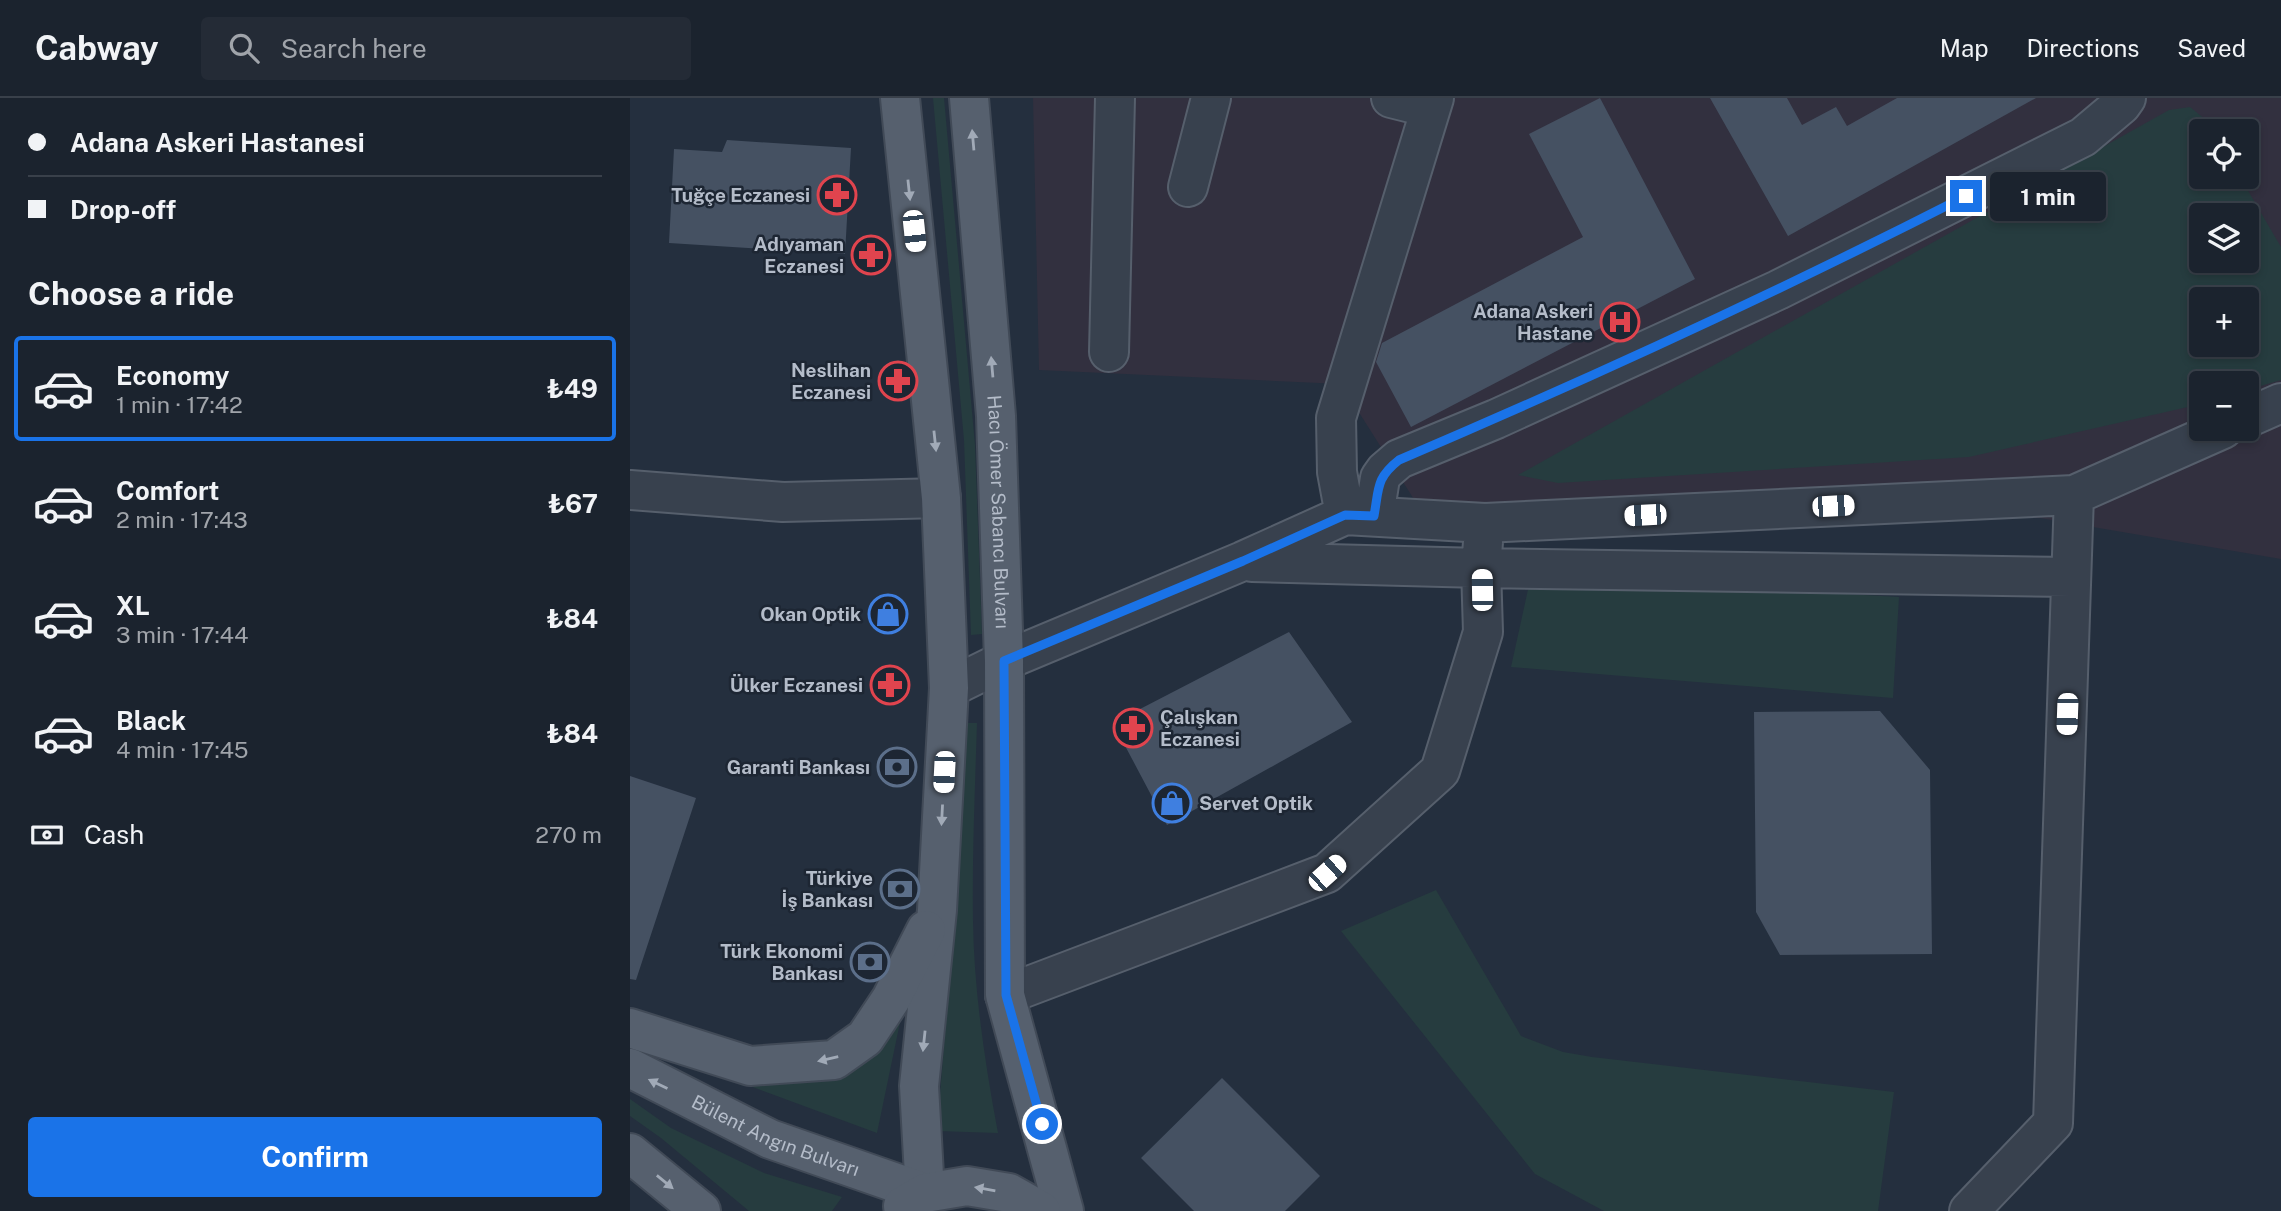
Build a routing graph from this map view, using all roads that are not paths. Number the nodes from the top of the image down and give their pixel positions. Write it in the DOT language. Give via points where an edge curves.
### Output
graph roads {
  1 [pos="900,98"];
  2 [pos="970,98"];
  3 [pos="1115,98"];
  4 [pos="1211,98"];
  5 [pos="1391,98"];
  6 [pos="2126,98"];
  7 [pos="1432,103"];
  8 [pos="1188,187"];
  9 [pos="1109,352"];
  10 [pos="2281,403"];
  11 [pos="2259,413"];
  12 [pos="2196,441"];
  13 [pos="630,491"];
  14 [pos="2074,495"];
  15 [pos="942,498"];
  16 [pos="1359,515"];
  17 [pos="1485,523"];
  18 [pos="1243,561"];
  19 [pos="1481,568"];
  20 [pos="2071,578"];
  21 [pos="1004,661"];
  22 [pos="949,688"];
  23 [pos="937,910"];
  24 [pos="1006,995"];
  25 [pos="630,1028"];
  26 [pos="630,1068"];
  27 [pos="630,1153"];
  28 [pos="910,1202"];
  29 [pos="701,1211"];
  30 [pos="1041,1211"];
  31 [pos="1065,1211"];
  32 [pos="1969,1211"];
  1 -- 15 [label="main road, one-way"];
  21 -- 2 [label="main road, Hacı Ömer Sabancı Bulvarı, one-way" via="996,416"];
  3 -- 9 [label="street"];
  4 -- 8 [label="street"];
  5 -- 7 [label="street"];
  6 -- 16 [label="street" via="2083,137 1778,290 1399,460 1385,471"];
  7 -- 16 [label="street" via="1336,418 1337,472"];
  10 -- 11 [label="street"];
  12 -- 14 [label="street"];
  13 -- 15 [label="street" via="783,502"];
  14 -- 17 [label="street"];
  14 -- 20 [label="street"];
  15 -- 22 [label="main road"];
  16 -- 17 [label="street"];
  16 -- 18 [label="street"];
  17 -- 19 [label="street"];
  18 -- 19 [label="street"];
  18 -- 21 [label="street"];
  19 -- 20 [label="street"];
  19 -- 24 [label="street" via="1483,632 1440,771 1327,873"];
  20 -- 32 [label="street" via="2053,1123"];
  21 -- 22 [label="street"];
  21 -- 24 [label="main road, Hacı Ömer Sabancı Bulvarı"];
  22 -- 23 [label="main road, one-way"];
  23 -- 25 [label="main road, one-way" via="891,999 865,1038 834,1060 750,1066"];
  23 -- 28 [label="main road, one-way"];
  24 -- 31 [label="main road, Hacı Ömer Sabancı Bulvarı"];
  28 -- 26 [label="main road, Bülent Angın Bulvarı, one-way" via="770,1139"];
  27 -- 29 [label="main road, one-way"];
  30 -- 28 [label="main road, one-way" via="1009,1193 967,1186"];
}
